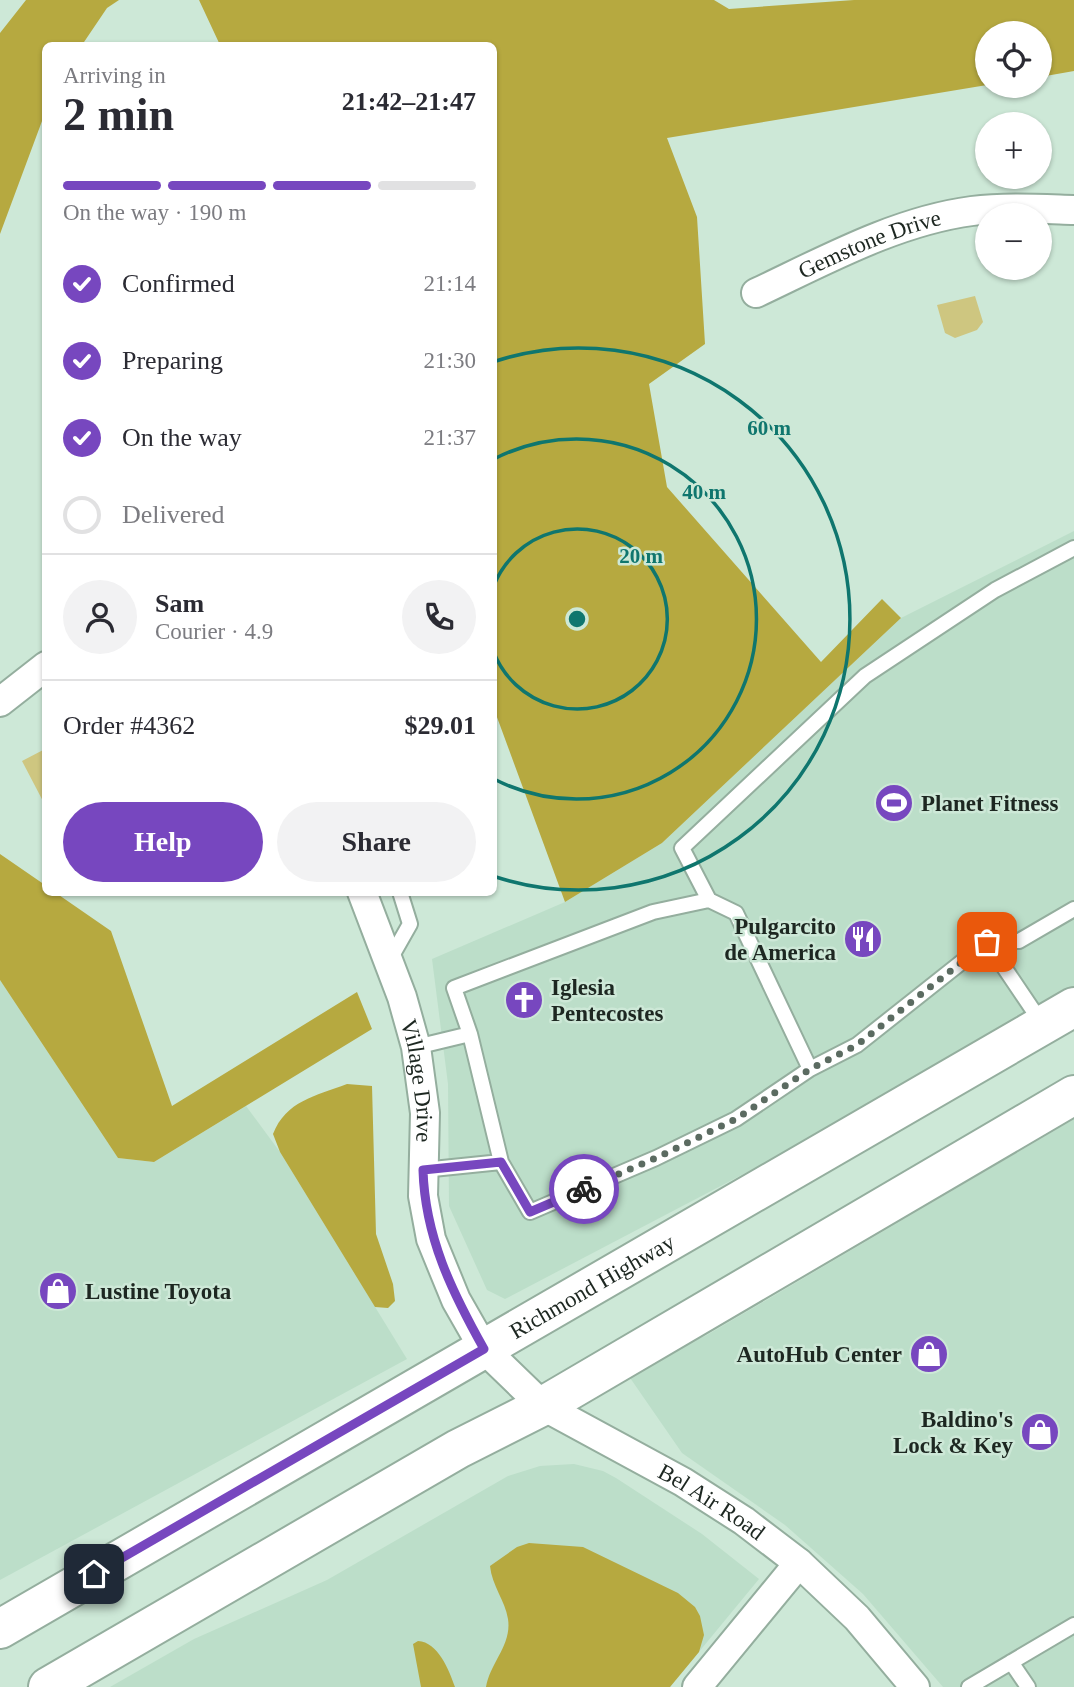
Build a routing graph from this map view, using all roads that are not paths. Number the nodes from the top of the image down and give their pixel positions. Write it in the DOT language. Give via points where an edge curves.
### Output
graph roads {
  1 [pos="1074,210"];
  2 [pos="756,293"];
  3 [pos="1074,548"];
  4 [pos="42,670"];
  5 [pos="0,702"];
  6 [pos="363,896"];
  7 [pos="401,896"];
  8 [pos="709,900"];
  9 [pos="1074,909"];
  10 [pos="987,942"];
  11 [pos="388,962"];
  12 [pos="1058,1016"];
  13 [pos="470,1034"];
  14 [pos="416,1047"];
  15 [pos="810,1069"];
  16 [pos="1074,1095"];
  17 [pos="501,1162"];
  18 [pos="423,1170"];
  19 [pos="484,1349"];
  20 [pos="543,1406"];
  21 [pos="799,1563"];
  22 [pos="1074,1625"];
  23 [pos="0,1629"];
  24 [pos="1011,1662"];
  25 [pos="48,1687"];
  26 [pos="697,1687"];
  27 [pos="915,1687"];
  28 [pos="969,1687"];
  29 [pos="1028,1687"];
  1 -- 2 [label="street, Gemstone Drive" via="972,211 939,218 847,250"];
  3 -- 8 [label="lane" via="995,590 864,676 682,848"];
  4 -- 5 [label="street"];
  6 -- 11 [label="street, Village Drive"];
  7 -- 11 [label="lane" via="410,924"];
  8 -- 13 [label="lane" via="653,912 454,988"];
  8 -- 15 [label="lane" via="736,913"];
  9 -- 10 [label="lane" via="1019,941"];
  10 -- 12 [label="lane"];
  10 -- 15 [label="lane" via="857,1045"];
  11 -- 14 [label="street, Village Drive"];
  12 -- 19 [label="main road, Richmond Highway"];
  13 -- 14 [label="lane"];
  13 -- 17 [label="lane"];
  14 -- 18 [label="street, Village Drive" via="425,1113"];
  15 -- 17 [label="lane" via="736,1119 530,1212"];
  16 -- 20 [label="main road"];
  17 -- 18 [label="lane"];
  18 -- 19 [label="street, Village Drive" via="431,1239 456,1300"];
  19 -- 20 [label="street, Bel Air Road"];
  19 -- 23 [label="main road, Richmond Highway"];
  20 -- 21 [label="street, Bel Air Road" via="683,1482"];
  20 -- 25 [label="main road" via="458,1449"];
  21 -- 26 [label="street"];
  21 -- 27 [label="street, Bel Air Road" via="875,1637"];
  22 -- 24 [label="lane"];
  24 -- 28 [label="lane"];
  24 -- 29 [label="lane"];
}
